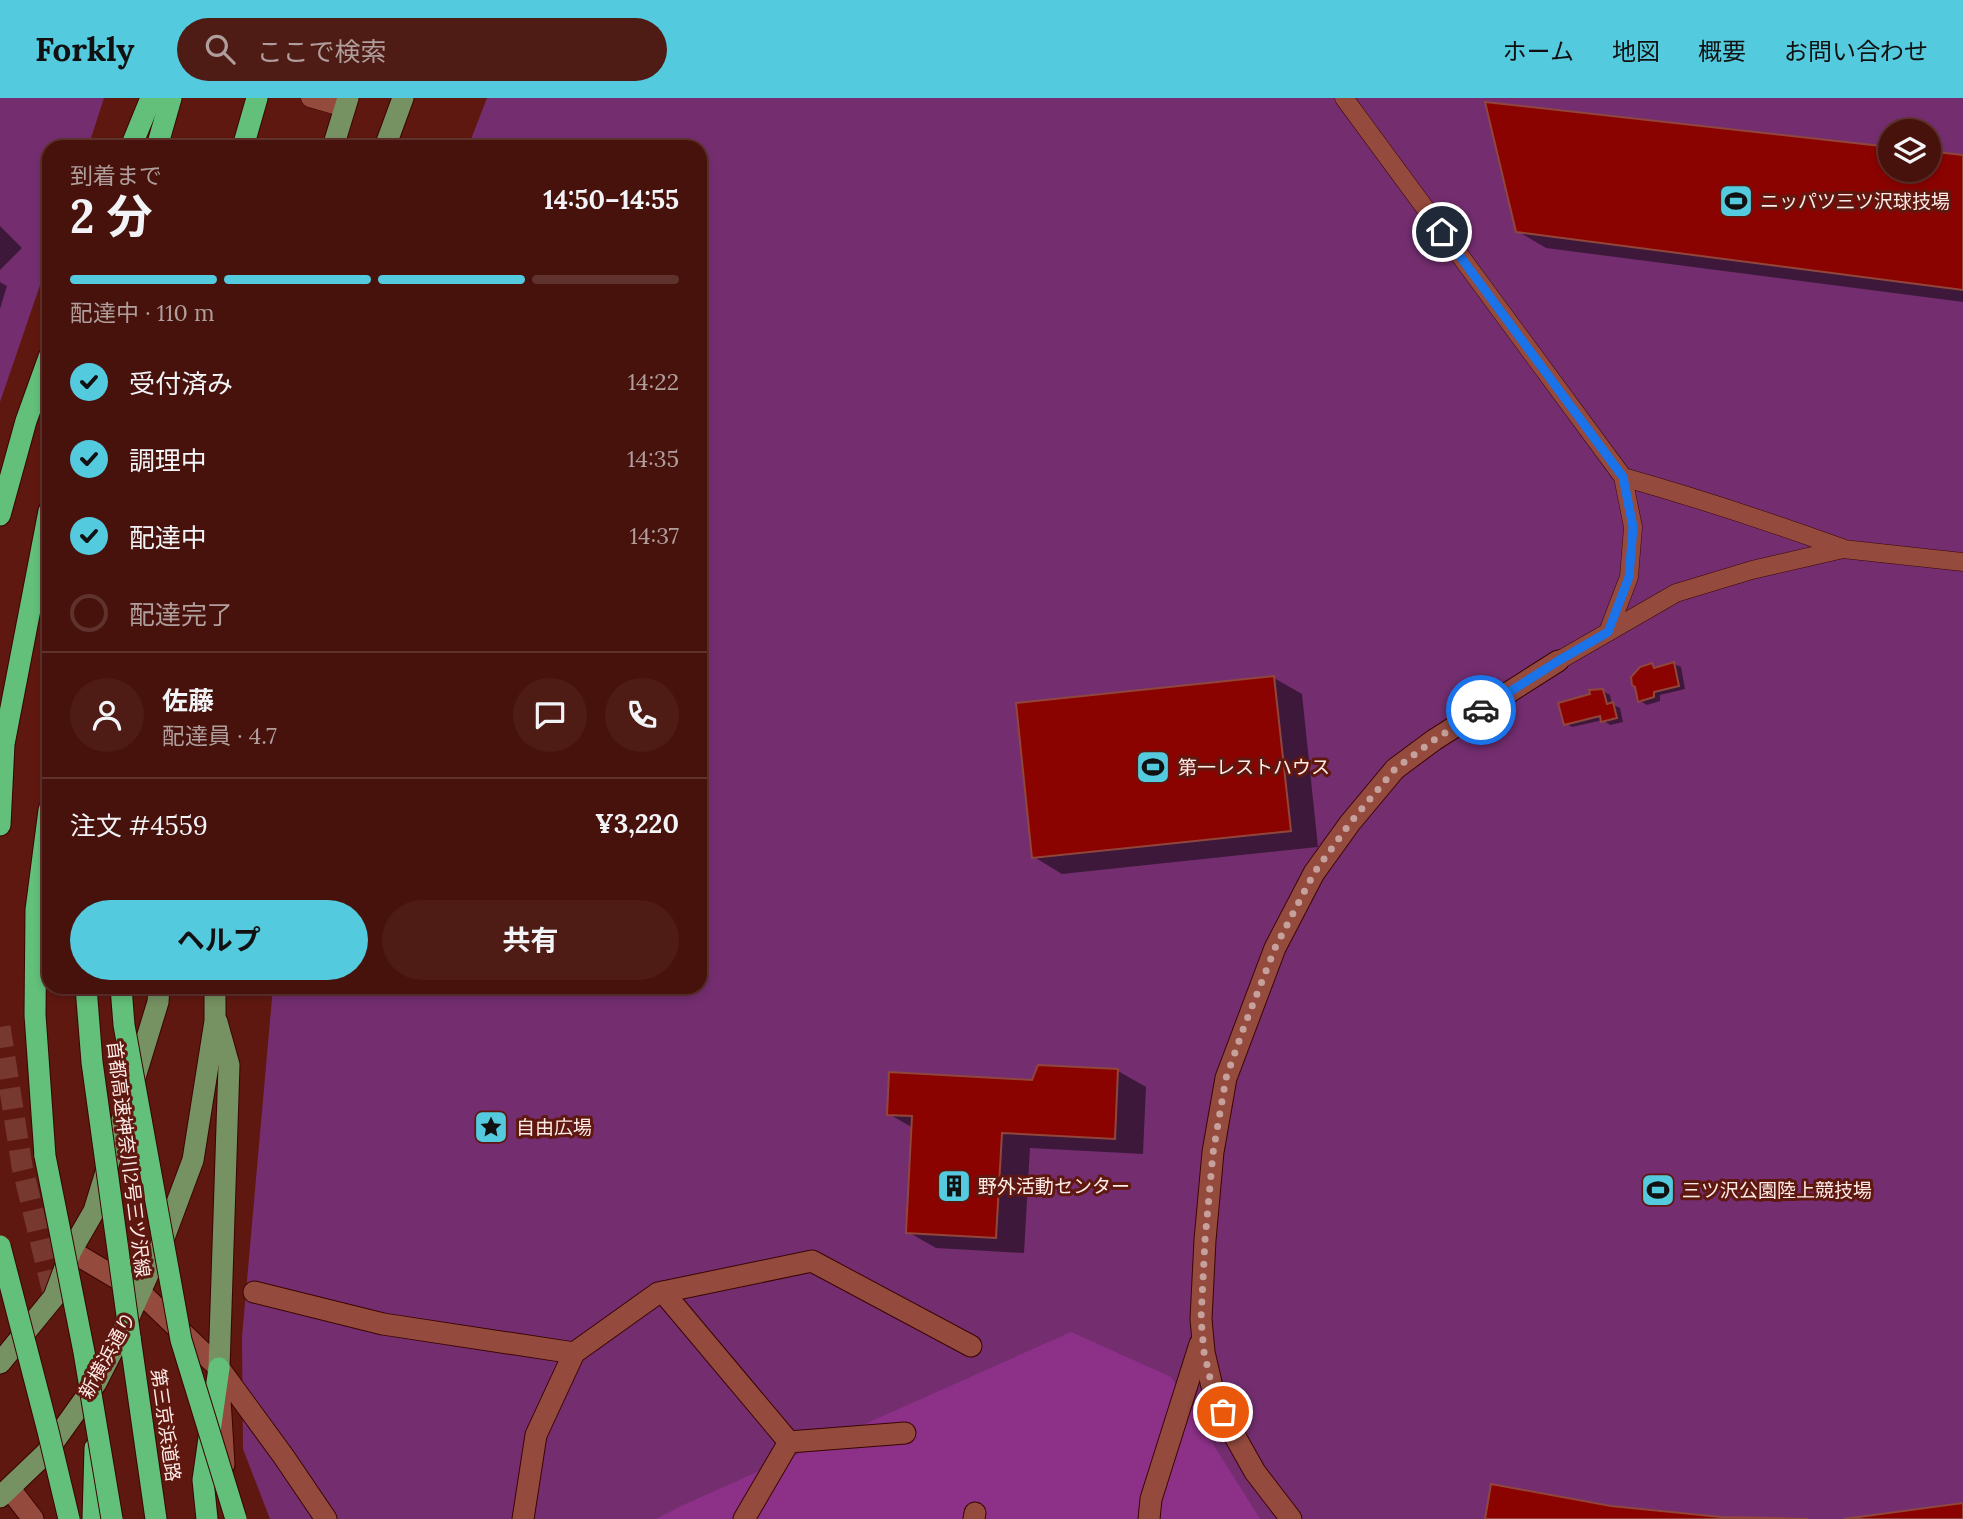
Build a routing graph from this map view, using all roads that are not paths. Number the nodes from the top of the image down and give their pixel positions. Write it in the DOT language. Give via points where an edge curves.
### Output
graph roads {
  1 [pos="151,98"];
  2 [pos="172,98"];
  3 [pos="257,98"];
  4 [pos="310,98"];
  5 [pos="403,98"];
  6 [pos="1344,98"];
  7 [pos="347,103"];
  8 [pos="134,140"];
  9 [pos="159,140"];
  10 [pos="245,140"];
  11 [pos="335,140"];
  12 [pos="388,140"];
  13 [pos="42,376"];
  14 [pos="1623,477"];
  15 [pos="0,516"];
  16 [pos="42,547"];
  17 [pos="1843,548"];
  18 [pos="1963,562"];
  19 [pos="1608,632"];
  20 [pos="1558,661"];
  21 [pos="0,825"];
  22 [pos="42,864"];
  23 [pos="87,994"];
  24 [pos="122,994"];
  25 [pos="159,994"];
  26 [pos="215,994"];
  27 [pos="215,1013"];
  28 [pos="0,1246"];
  29 [pos="71,1251"];
  30 [pos="140,1292"];
  31 [pos="254,1292"];
  32 [pos="663,1292"];
  33 [pos="1203,1336"];
  34 [pos="130,1337"];
  35 [pos="971,1346"];
  36 [pos="574,1353"];
  37 [pos="0,1363"];
  38 [pos="219,1368"];
  39 [pos="96,1383"];
  40 [pos="905,1433"];
  41 [pos="789,1442"];
  42 [pos="5,1493"];
  43 [pos="33,1519"];
  44 [pos="69,1519"];
  45 [pos="93,1519"];
  46 [pos="112,1519"];
  47 [pos="156,1519"];
  48 [pos="207,1519"];
  49 [pos="228,1519"];
  50 [pos="236,1519"];
  51 [pos="326,1519"];
  52 [pos="523,1519"];
  53 [pos="744,1519"];
  54 [pos="1149,1519"];
  55 [pos="1291,1519"];
  1 -- 8 [label="highway"];
  2 -- 9 [label="highway"];
  3 -- 10 [label="highway"];
  4 -- 7 [label="lane"];
  5 -- 12 [label="main road"];
  6 -- 14 [label="lane"];
  7 -- 11 [label="main road"];
  13 -- 15 [label="highway"];
  14 -- 17 [label="lane"];
  14 -- 19 [label="lane" via="1633,527 1629,577"];
  16 -- 21 [label="highway" via="4,744"];
  17 -- 18 [label="lane"];
  17 -- 19 [label="lane" via="1675,593"];
  19 -- 20 [label="lane"];
  20 -- 33 [label="street" via="1395,769 1314,873 1275,948 1226,1078 1213,1153"];
  22 -- 46 [label="highway, bridge" via="36,910 35,1015 45,1156"];
  23 -- 34 [label="highway, 首都高速神奈川2号三ツ沢線, bridge"];
  24 -- 50 [label="highway, bridge" via="181,1340"];
  25 -- 29 [label="main road" via="94,1211"];
  26 -- 27 [label="main road, 新横浜通り"];
  27 -- 30 [label="main road, 新横浜通り" via="192,1160"];
  27 -- 38 [label="main road" via="229,1065"];
  28 -- 44 [label="highway, bridge"];
  29 -- 30 [label="street"];
  29 -- 37 [label="main road" via="54,1297"];
  29 -- 39 [label="highway"];
  30 -- 38 [label="street"];
  30 -- 39 [label="main road, 新横浜通り"];
  31 -- 36 [label="street" via="383,1324"];
  32 -- 35 [label="street" via="812,1261"];
  32 -- 36 [label="street"];
  32 -- 41 [label="street"];
  33 -- 54 [label="street" via="1151,1499"];
  33 -- 55 [label="street" via="1213,1391 1228,1423 1255,1472"];
  34 -- 47 [label="highway, 第三京浜道路"];
  36 -- 52 [label="street" via="536,1435"];
  38 -- 48 [label="highway" via="203,1480"];
  38 -- 49 [label="street"];
  38 -- 51 [label="street"];
  39 -- 42 [label="main road, 新横浜通り" via="46,1453"];
  39 -- 45 [label="highway"];
  40 -- 41 [label="street"];
  41 -- 53 [label="street"];
  42 -- 43 [label="street"];
}
